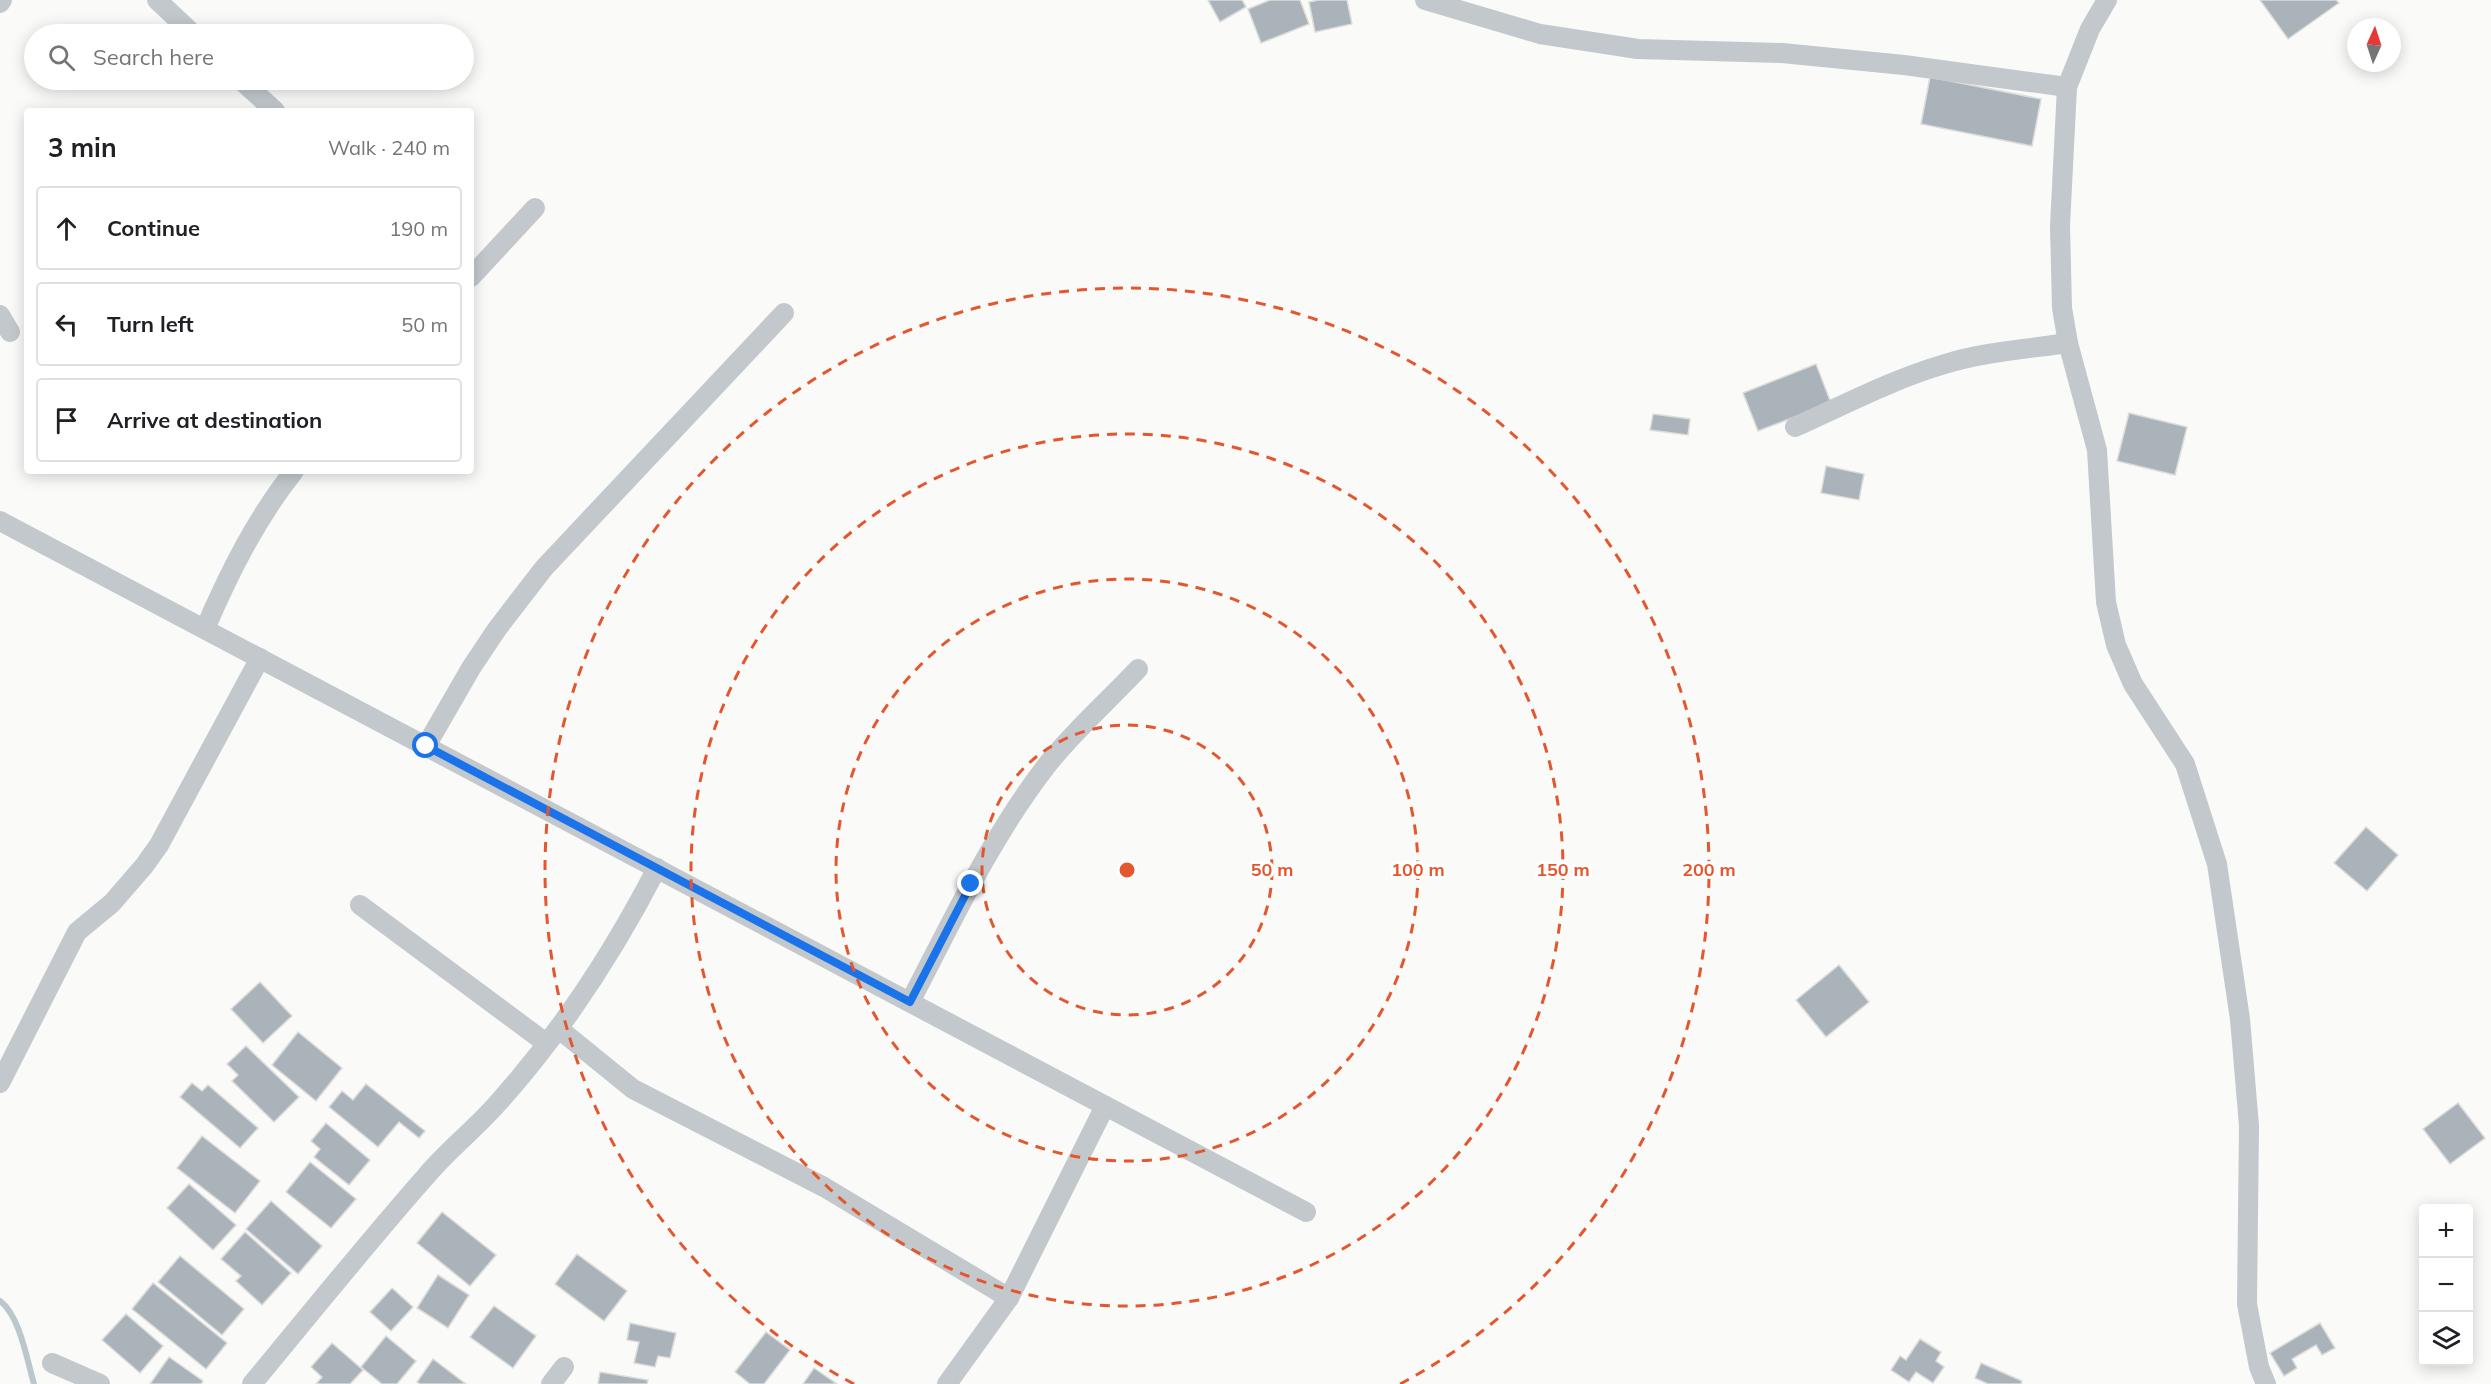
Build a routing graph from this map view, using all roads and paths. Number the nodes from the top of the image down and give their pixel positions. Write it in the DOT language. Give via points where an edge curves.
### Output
graph roads {
  1 [pos="157,0"];
  2 [pos="1425,0"];
  3 [pos="2107,0"];
  4 [pos="182,24"];
  5 [pos="2067,87"];
  6 [pos="252,90"];
  7 [pos="272,108"];
  8 [pos="535,208"];
  9 [pos="474,274"];
  10 [pos="784,313"];
  11 [pos="0,315"];
  12 [pos="10,332"];
  13 [pos="2068,343"];
  14 [pos="1795,427"];
  15 [pos="292,474"];
  16 [pos="0,520"];
  17 [pos="205,629"];
  18 [pos="260,658"];
  19 [pos="1138,669"];
  20 [pos="426,746"];
  21 [pos="657,868"];
  22 [pos="360,905"];
  23 [pos="910,1002"];
  24 [pos="553,1036"];
  25 [pos="0,1083"];
  26 [pos="1105,1106"];
  27 [pos="1306,1212"];
  28 [pos="1009,1298"];
  29 [pos="52,1363"];
  30 [pos="564,1367"];
  31 [pos="100,1384"];
  32 [pos="252,1384"];
  33 [pos="551,1384"];
  34 [pos="947,1384"];
  35 [pos="2266,1384"];
  1 -- 4 [label="street"];
  2 -- 5 [label="street" via="1540,34 1638,49 1782,53 1904,64"];
  3 -- 5 [label="street"];
  5 -- 13 [label="street" via="2060,226 2062,308"];
  6 -- 7 [label="street"];
  8 -- 9 [label="street"];
  10 -- 20 [label="street" via="538,575 497,628"];
  11 -- 12 [label="street"];
  13 -- 14 [label="street" via="1944,364"];
  13 -- 35 [label="street" via="2097,450 2106,602 2116,645 2133,684 2185,764 2217,864 2240,1019 2249,1126 2247,1304"];
  15 -- 17 [label="street" via="241,552"];
  16 -- 17 [label="street"];
  17 -- 18 [label="street"];
  18 -- 20 [label="street"];
  18 -- 25 [label="street" via="159,845 112,903 77,932"];
  19 -- 23 [label="street" via="1048,765 1024,799 971,884"];
  20 -- 21 [label="street"];
  21 -- 23 [label="street"];
  21 -- 24 [label="street" via="612,951"];
  22 -- 24 [label="street"];
  23 -- 26 [label="street"];
  24 -- 28 [label="street" via="633,1089 824,1187"];
  24 -- 32 [label="street" via="497,1104 429,1173"];
  26 -- 27 [label="street"];
  26 -- 28 [label="street"];
  28 -- 34 [label="street"];
  29 -- 31 [label="street"];
  30 -- 33 [label="street"];
}
